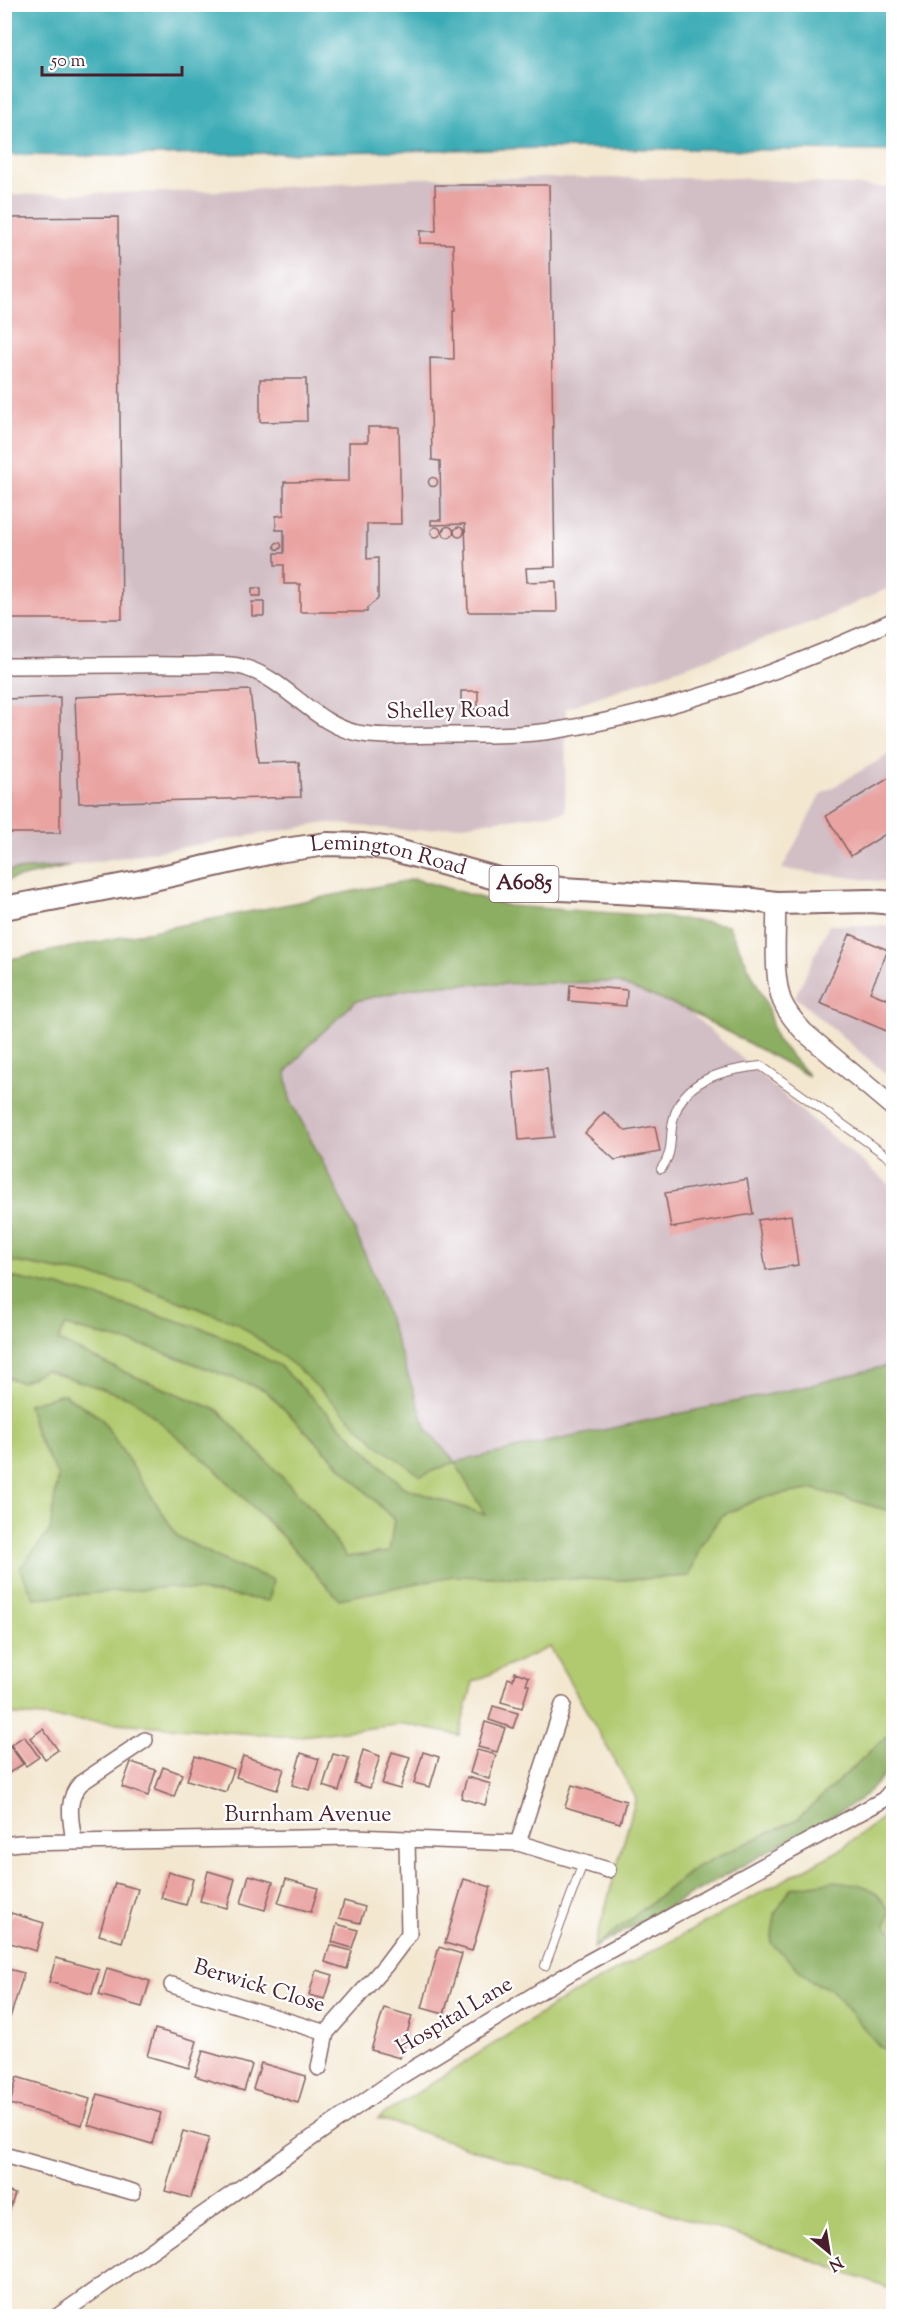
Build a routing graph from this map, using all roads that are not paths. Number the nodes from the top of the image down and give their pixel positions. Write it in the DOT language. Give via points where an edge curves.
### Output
graph roads {
  1 [pos="894,620"];
  2 [pos="4,666"];
  3 [pos="894,892"];
  4 [pos="870,901"];
  5 [pos="776,903"];
  6 [pos="894,903"];
  7 [pos="4,908"];
  8 [pos="894,1108"];
  9 [pos="894,1161"];
  10 [pos="661,1169"];
  11 [pos="563,1705"];
  12 [pos="145,1740"];
  13 [pos="894,1788"];
  14 [pos="407,1839"];
  15 [pos="74,1842"];
  16 [pos="518,1844"];
  17 [pos="4,1845"];
  18 [pos="583,1863"];
  19 [pos="608,1870"];
  20 [pos="545,1966"];
  21 [pos="172,1985"];
  22 [pos="326,2033"];
  23 [pos="319,2068"];
  24 [pos="4,2155"];
  25 [pos="133,2192"];
  26 [pos="58,2316"];
  1 -- 2 [label="street, Shelley Road" via="819,653 699,696 569,728 500,735 389,736 347,731 245,667"];
  3 -- 4 [label="lane"];
  4 -- 5 [label="main road, A6085"];
  4 -- 6 [label="main road, A6085"];
  5 -- 7 [label="main road, Lemington Road / A6085" via="513,883 391,849 327,844"];
  5 -- 8 [label="street" via="777,981 791,1018"];
  9 -- 10 [label="lane" via="761,1066 708,1077 686,1094 673,1118 669,1158"];
  11 -- 16 [label="street"];
  12 -- 15 [label="street" via="74,1790 70,1800"];
  13 -- 26 [label="street, Hospital Lane" via="883,1800 583,1965 393,2081"];
  14 -- 15 [label="street, Burnham Avenue"];
  14 -- 16 [label="street, Burnham Avenue"];
  14 -- 22 [label="street, Berwick Close" via="408,1934"];
  15 -- 17 [label="street, Burnham Avenue"];
  16 -- 18 [label="street, Burnham Avenue"];
  18 -- 19 [label="street, Burnham Avenue"];
  18 -- 20 [label="lane"];
  21 -- 22 [label="street, Berwick Close"];
  22 -- 23 [label="street"];
  24 -- 25 [label="street"];
}
